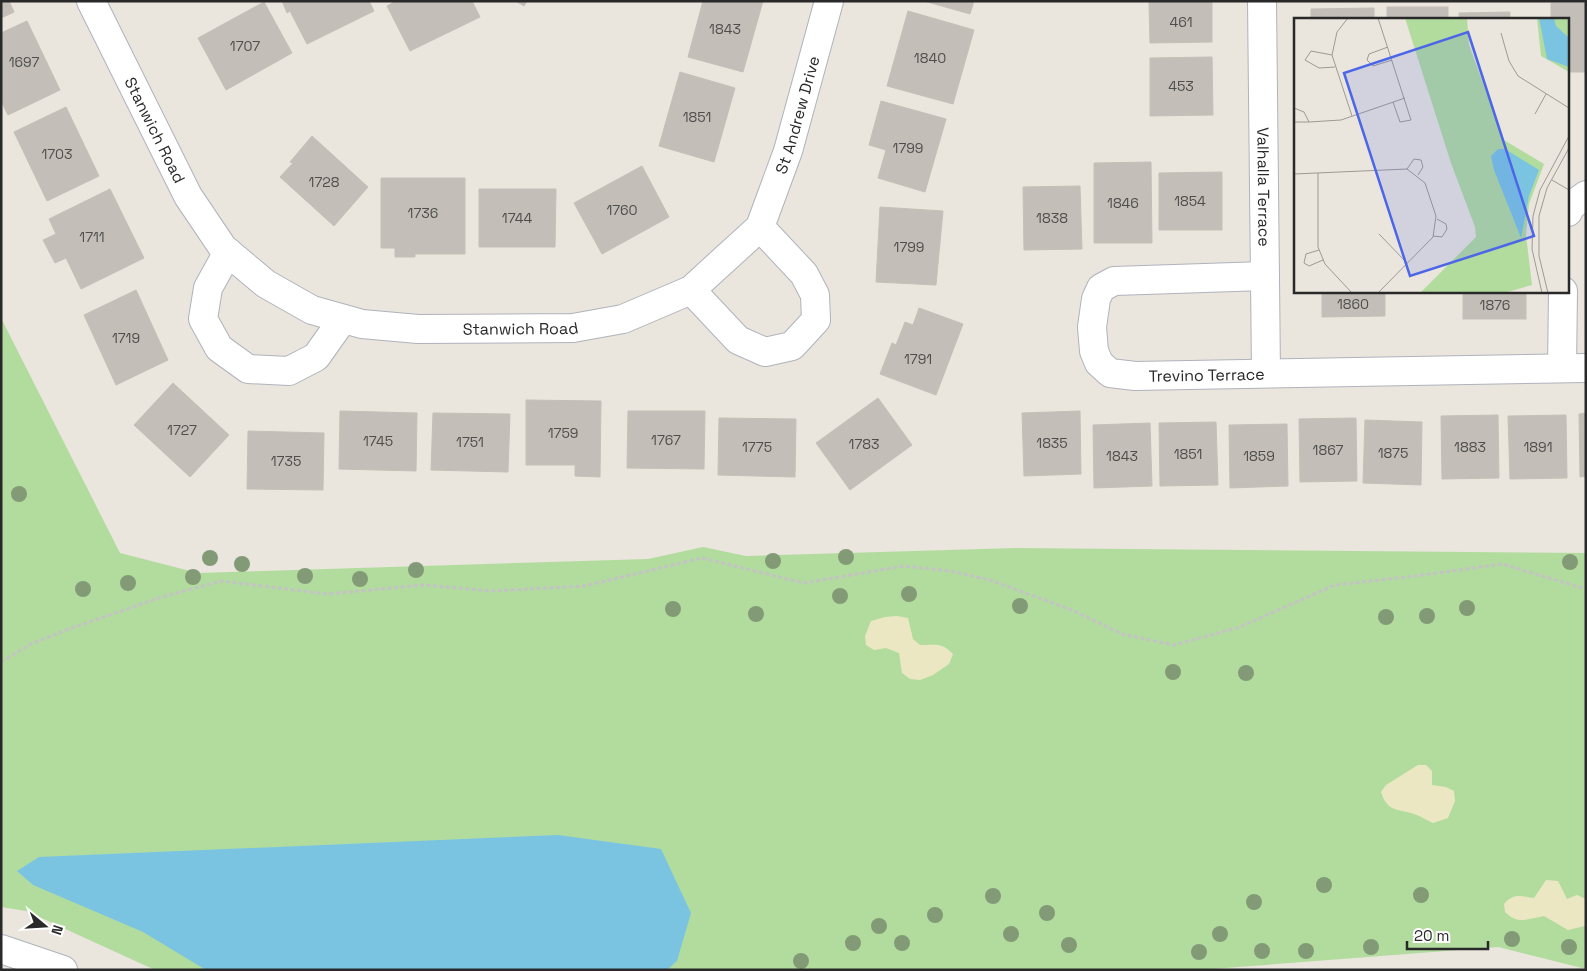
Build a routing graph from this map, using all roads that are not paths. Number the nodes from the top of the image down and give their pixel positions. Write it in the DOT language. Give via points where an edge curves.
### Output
graph roads {
  1 [pos="829,1"];
  2 [pos="1262,1"];
  3 [pos="99,4"];
  4 [pos="1586,195"];
  5 [pos="1570,208"];
  6 [pos="760,228"];
  7 [pos="228,252"];
  8 [pos="1265,276"];
  9 [pos="691,290"];
  10 [pos="1564,292"];
  11 [pos="343,319"];
  12 [pos="1574,368"];
  13 [pos="1266,373"];
  14 [pos="1,949"];
  15 [pos="63,970"];
  1 -- 6 [label="street, St Andrew Drive" via="788,151"];
  2 -- 8 [label="street, Valhalla Terrace"];
  3 -- 7 [label="street, Stanwich Road" via="188,196"];
  4 -- 5 [label="street"];
  6 -- 9 [label="street, Stanwich Road"];
  6 -- 9 [label="street" via="804,274 815,295 816,320 792,346 765,352 738,340"];
  7 -- 11 [label="street, Stanwich Road" via="266,284 312,310"];
  7 -- 11 [label="street" via="208,288 203,319 219,348 248,369 289,371 316,357"];
  8 -- 13 [label="street, Valhalla Terrace"];
  8 -- 13 [label="street, Trevino Terrace" via="1114,280 1101,288 1092,327 1094,351 1099,363 1110,373 1135,376"];
  9 -- 11 [label="street, Stanwich Road" via="623,319 573,328 418,329"];
  10 -- 12 [label="street, Trevino Terrace"];
  12 -- 13 [label="street, Trevino Terrace"];
  14 -- 15 [label="street"];
}
